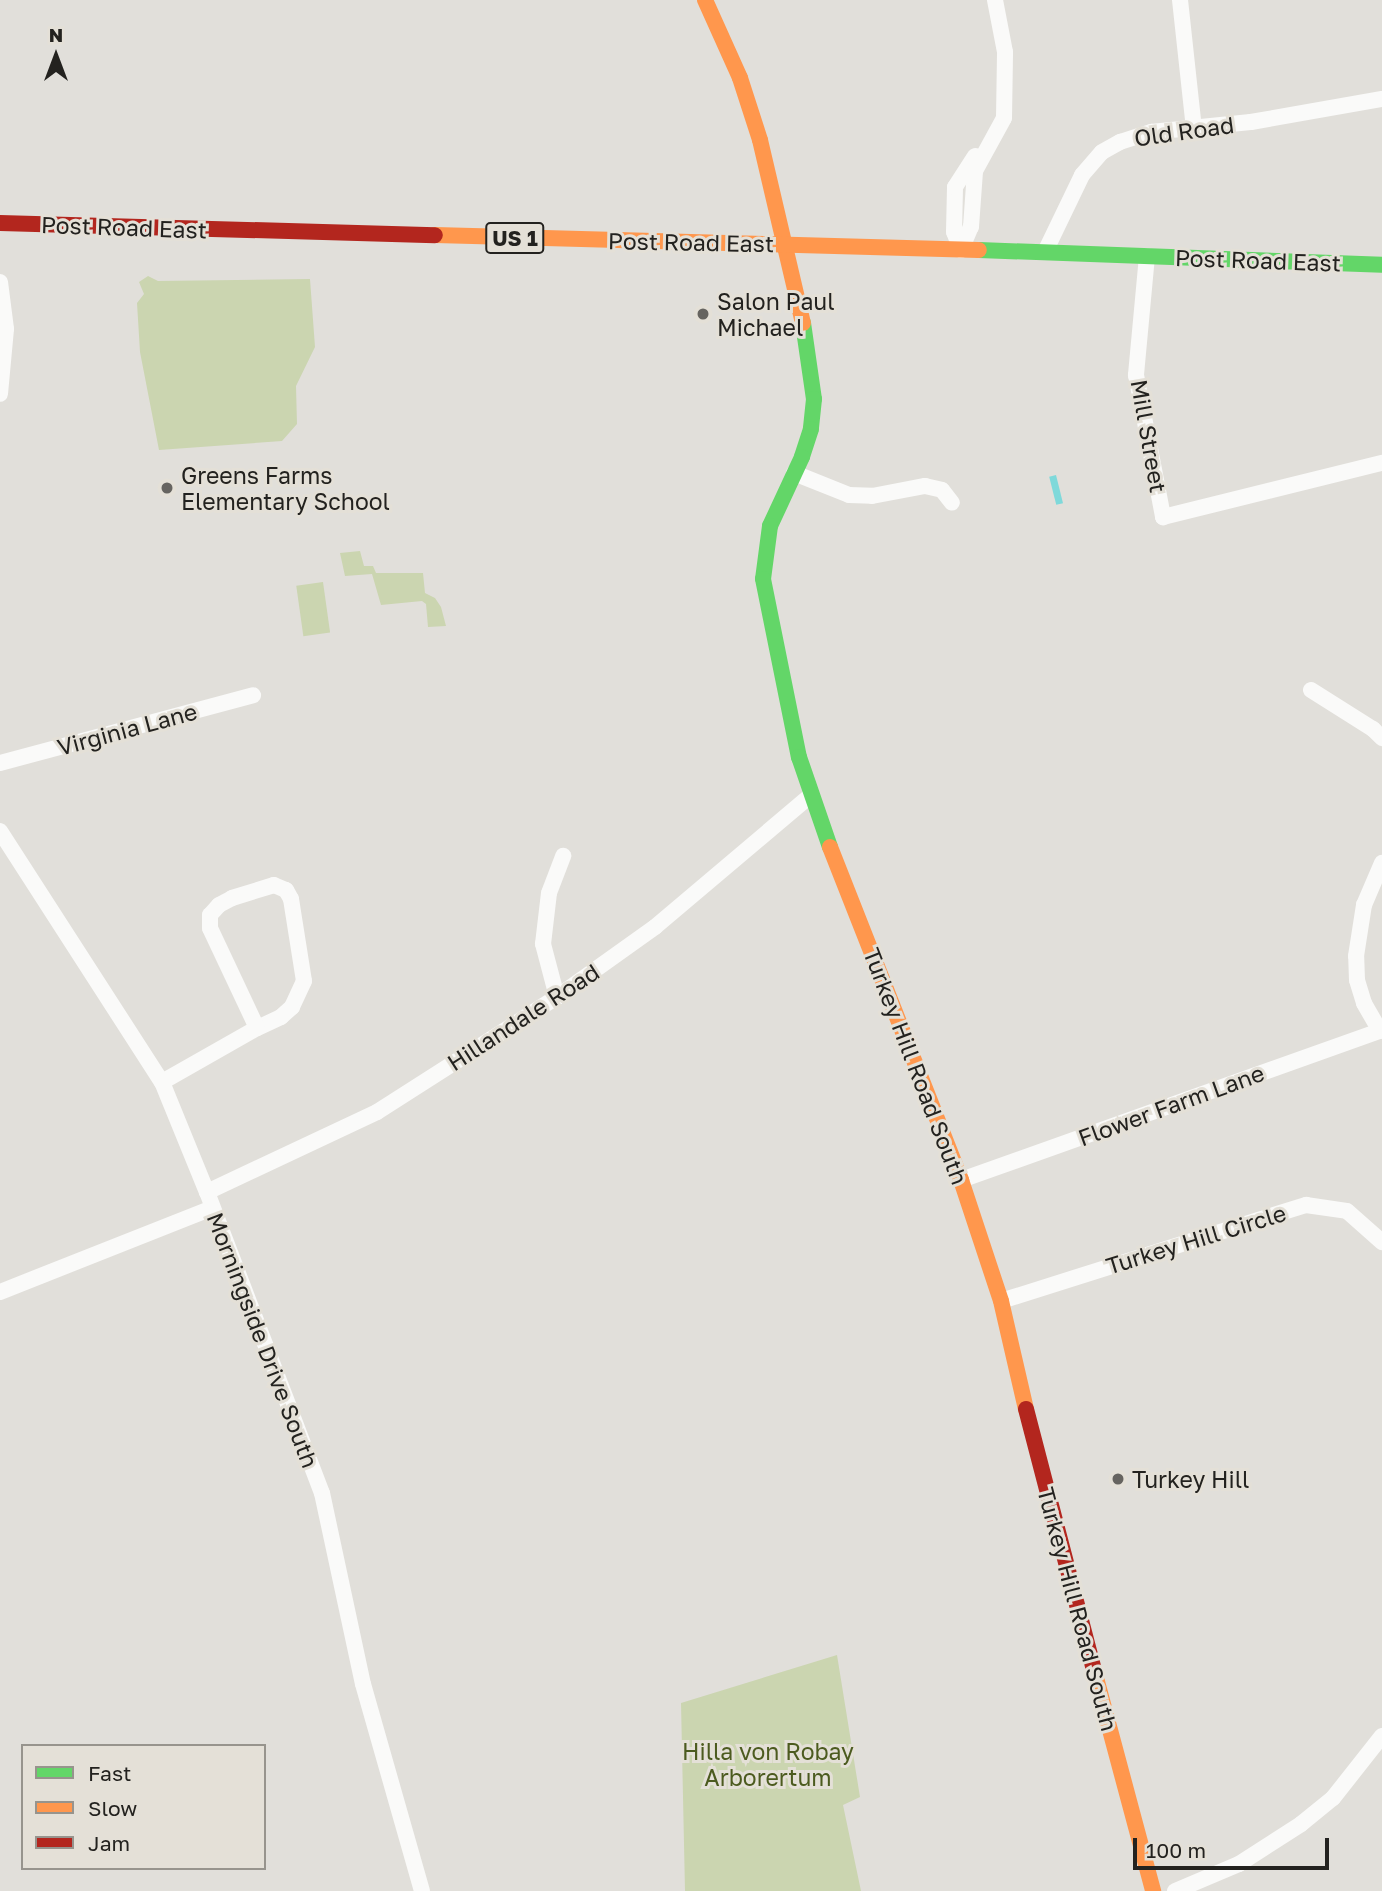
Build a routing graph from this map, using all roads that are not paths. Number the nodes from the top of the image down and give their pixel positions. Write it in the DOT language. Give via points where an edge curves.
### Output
graph roads {
  1 [pos="705,0"];
  2 [pos="995,0"];
  3 [pos="1180,0"];
  4 [pos="1382,99"];
  5 [pos="1194,128"];
  6 [pos="0,223"];
  7 [pos="785,245"];
  8 [pos="961,250"];
  9 [pos="1045,251"];
  10 [pos="1147,256"];
  11 [pos="1382,265"];
  12 [pos="0,282"];
  13 [pos="0,394"];
  14 [pos="1382,463"];
  15 [pos="794,473"];
  16 [pos="953,503"];
  17 [pos="1311,690"];
  18 [pos="253,695"];
  19 [pos="1382,738"];
  20 [pos="0,763"];
  21 [pos="810,796"];
  22 [pos="0,831"];
  23 [pos="563,856"];
  24 [pos="1382,863"];
  25 [pos="557,998"];
  26 [pos="257,1028"];
  27 [pos="1380,1031"];
  28 [pos="162,1083"];
  29 [pos="961,1180"];
  30 [pos="207,1192"];
  31 [pos="212,1208"];
  32 [pos="1382,1242"];
  33 [pos="0,1292"];
  34 [pos="1002,1301"];
  35 [pos="1382,1736"];
  36 [pos="422,1891"];
  37 [pos="1153,1891"];
  38 [pos="1175,1891"];
  1 -- 7 [label="street, Turkey Hill Road South" via="753,117"];
  2 -- 8 [label="street" via="1005,52 1005,102 955,187 954,232"];
  3 -- 5 [label="street"];
  4 -- 5 [label="street, Old Road"];
  5 -- 9 [label="street, Old Road" via="1139,135 1102,152 1077,183"];
  6 -- 7 [label="street, Post Road East / US 1"];
  7 -- 8 [label="street, Post Road East / US 1"];
  7 -- 15 [label="street, Turkey Hill Road South" via="814,389 811,429"];
  8 -- 9 [label="street, Post Road East / US 1"];
  9 -- 10 [label="street, Post Road East / US 1"];
  10 -- 11 [label="street, Post Road East / US 1"];
  10 -- 14 [label="street, Mill Street" via="1136,375 1163,517"];
  12 -- 13 [label="street" via="5,329"];
  15 -- 16 [label="street" via="849,495 872,496 925,486 942,489"];
  15 -- 21 [label="street, Turkey Hill Road South" via="770,526 763,579"];
  17 -- 19 [label="street"];
  18 -- 20 [label="street, Virginia Lane"];
  21 -- 25 [label="street, Hillandale Road" via="655,927"];
  21 -- 29 [label="street, Turkey Hill Road South"];
  22 -- 28 [label="street, Morningside Drive South"];
  23 -- 25 [label="street" via="549,893 543,944"];
  24 -- 27 [label="street" via="1364,905 1356,956 1364,1003"];
  25 -- 30 [label="street, Hillandale Road" via="377,1112"];
  26 -- 26 [label="street" via="292,1007 304,981 291,899 286,890 274,886 232,898 210,915 210,928"];
  26 -- 28 [label="street"];
  27 -- 29 [label="street, Flower Farm Lane"];
  28 -- 30 [label="street, Morningside Drive South"];
  29 -- 34 [label="street, Turkey Hill Road South"];
  30 -- 31 [label="street, Morningside Drive South"];
  31 -- 33 [label="street"];
  31 -- 36 [label="street, Morningside Drive South" via="322,1493 363,1684"];
  32 -- 34 [label="street, Turkey Hill Circle" via="1347,1211 1306,1205"];
  34 -- 37 [label="street, Turkey Hill Road South" via="1034,1441"];
  35 -- 38 [label="street" via="1334,1798 1301,1825 1239,1864"];
}
